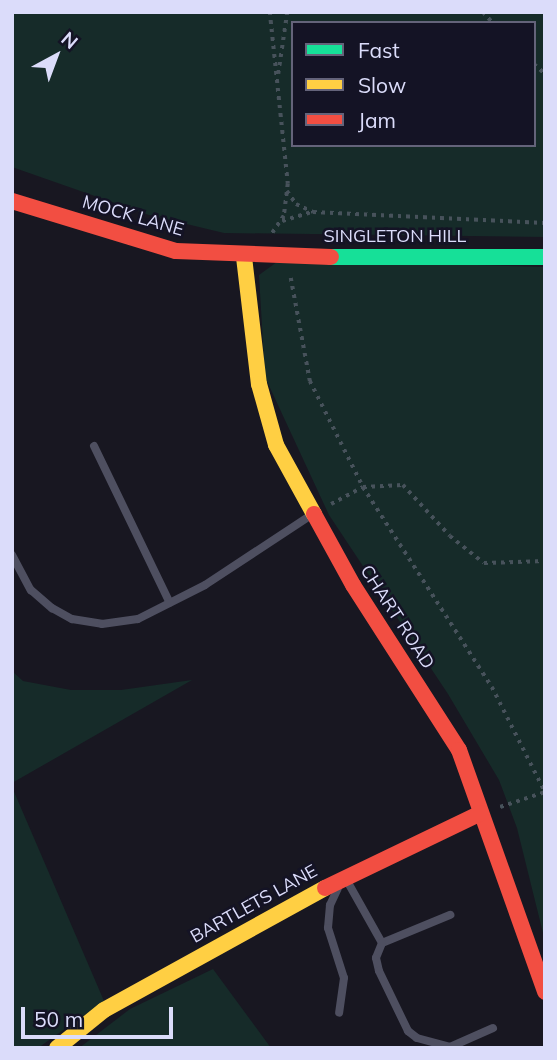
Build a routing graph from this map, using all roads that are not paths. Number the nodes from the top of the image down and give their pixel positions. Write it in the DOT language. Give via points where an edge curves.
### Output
graph roads {
  1 [pos="12,201"];
  2 [pos="244,257"];
  3 [pos="545,257"];
  4 [pos="94,446"];
  5 [pos="312,515"];
  6 [pos="12,555"];
  7 [pos="170,603"];
  8 [pos="481,813"];
  9 [pos="344,876"];
  10 [pos="450,915"];
  11 [pos="382,943"];
  12 [pos="545,992"];
  13 [pos="339,1013"];
  14 [pos="493,1028"];
  15 [pos="57,1048"];
  1 -- 2 [label="street, MOCK LANE" via="176,251"];
  2 -- 3 [label="street, SINGLETON HILL"];
  2 -- 5 [label="street, CHART ROAD" via="263,399 276,445"];
  4 -- 7 [label="lane"];
  5 -- 7 [label="lane"];
  5 -- 8 [label="street, CHART ROAD" via="440,716 459,750"];
  6 -- 7 [label="lane" via="31,590 72,620 102,624 138,619"];
  8 -- 9 [label="street, BARTLETS LANE"];
  8 -- 12 [label="street, CHART ROAD"];
  9 -- 11 [label="lane"];
  9 -- 13 [label="lane" via="330,905 328,928 344,978"];
  9 -- 15 [label="street, BARTLETS LANE" via="104,1010"];
  10 -- 11 [label="lane"];
  11 -- 14 [label="lane" via="376,958 379,971 408,1031 450,1047"];
}
